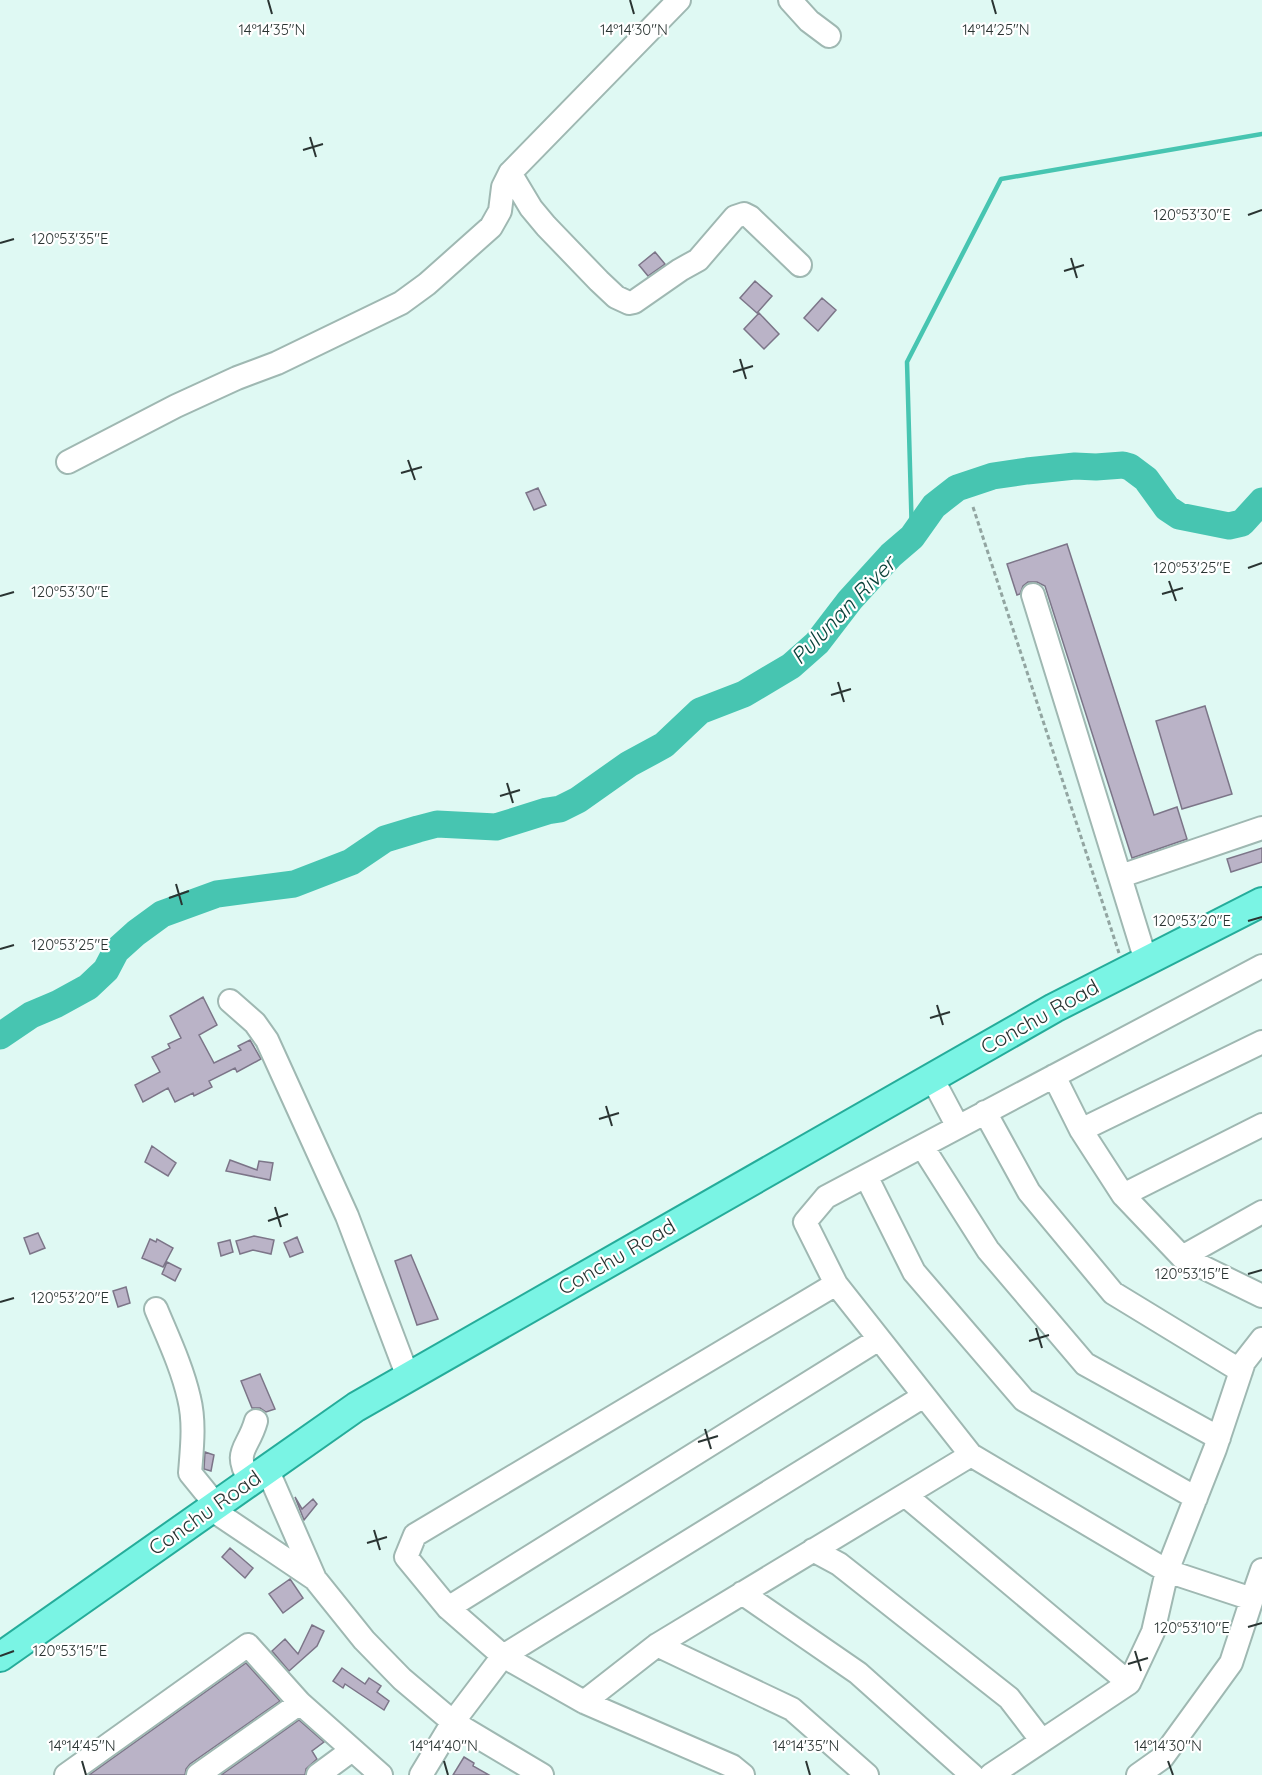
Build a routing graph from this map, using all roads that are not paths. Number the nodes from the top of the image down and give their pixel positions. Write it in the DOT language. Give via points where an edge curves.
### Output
graph roads {
  1 [pos="679,0"];
  2 [pos="790,0"];
  3 [pos="830,36"];
  4 [pos="510,173"];
  5 [pos="800,265"];
  6 [pos="68,462"];
  7 [pos="1033,595"];
  8 [pos="1262,828"];
  9 [pos="1121,876"];
  10 [pos="1262,902"];
  11 [pos="1136,966"];
  12 [pos="1262,966"];
  13 [pos="230,1001"];
  14 [pos="1262,1042"];
  15 [pos="1054,1076"];
  16 [pos="932,1078"];
  17 [pos="986,1112"];
  18 [pos="1262,1125"];
  19 [pos="958,1127"];
  20 [pos="1082,1130"];
  21 [pos="922,1146"];
  22 [pos="866,1176"];
  23 [pos="1123,1195"];
  24 [pos="1262,1212"];
  25 [pos="1182,1257"];
  26 [pos="836,1284"];
  27 [pos="1262,1296"];
  28 [pos="156,1309"];
  29 [pos="879,1339"];
  30 [pos="1262,1339"];
  31 [pos="1241,1371"];
  32 [pos="408,1377"];
  33 [pos="924,1396"];
  34 [pos="256,1421"];
  35 [pos="1219,1438"];
  36 [pos="970,1455"];
  37 [pos="259,1475"];
  38 [pos="905,1495"];
  39 [pos="1196,1498"];
  40 [pos="213,1507"];
  41 [pos="813,1550"];
  42 [pos="1262,1570"];
  43 [pos="1167,1571"];
  44 [pos="315,1580"];
  45 [pos="742,1593"];
  46 [pos="1252,1599"];
  47 [pos="448,1608"];
  48 [pos="657,1645"];
  49 [pos="503,1656"];
  50 [pos="0,1657"];
  51 [pos="1129,1683"];
  52 [pos="584,1702"];
  53 [pos="300,1703"];
  54 [pos="453,1722"];
  55 [pos="1042,1741"];
  56 [pos="352,1750"];
  57 [pos="66,1775"];
  58 [pos="198,1775"];
  59 [pos="318,1775"];
  60 [pos="381,1775"];
  61 [pos="421,1775"];
  62 [pos="542,1775"];
  63 [pos="743,1775"];
  64 [pos="867,1775"];
  65 [pos="972,1775"];
  66 [pos="991,1775"];
  67 [pos="1138,1775"];
  1 -- 4 [label="street"];
  2 -- 3 [label="street"];
  4 -- 5 [label="street" via="538,217 624,302 634,302 698,260 739,215 750,217"];
  4 -- 6 [label="street" via="503,187 500,211 491,226 401,303 176,406"];
  7 -- 9 [label="street"];
  8 -- 9 [label="street"];
  9 -- 11 [label="street"];
  10 -- 11 [label="main road, Conchu Road"];
  11 -- 16 [label="main road, Conchu Road"];
  12 -- 15 [label="street"];
  13 -- 32 [label="street" via="255,1023 267,1041 347,1216"];
  14 -- 20 [label="street"];
  15 -- 17 [label="street"];
  15 -- 20 [label="street"];
  16 -- 19 [label="street"];
  16 -- 32 [label="main road, Conchu Road"];
  17 -- 19 [label="street"];
  17 -- 31 [label="street" via="1029,1192 1113,1293"];
  18 -- 23 [label="street"];
  19 -- 21 [label="street"];
  20 -- 23 [label="street"];
  21 -- 22 [label="street"];
  21 -- 35 [label="street" via="988,1250 1085,1364"];
  22 -- 26 [label="street" via="826,1197 805,1222"];
  22 -- 39 [label="street" via="914,1272 1024,1400"];
  23 -- 25 [label="street"];
  24 -- 25 [label="street"];
  25 -- 27 [label="street"];
  26 -- 29 [label="street"];
  26 -- 47 [label="street" via="415,1535 406,1557"];
  28 -- 40 [label="street" via="190,1398 190,1473"];
  29 -- 33 [label="street"];
  29 -- 47 [label="street"];
  30 -- 31 [label="street"];
  31 -- 35 [label="street"];
  32 -- 37 [label="main road, Conchu Road" via="356,1407"];
  33 -- 36 [label="street"];
  33 -- 49 [label="street"];
  34 -- 37 [label="street" via="243,1447 241,1461 243,1468"];
  35 -- 39 [label="street"];
  36 -- 38 [label="street"];
  36 -- 43 [label="street"];
  37 -- 40 [label="main road, Conchu Road"];
  37 -- 44 [label="street"];
  38 -- 41 [label="street"];
  38 -- 51 [label="street"];
  39 -- 43 [label="street"];
  40 -- 44 [label="street"];
  40 -- 50 [label="main road, Conchu Road"];
  41 -- 45 [label="street"];
  41 -- 55 [label="street" via="839,1564 1008,1698"];
  42 -- 46 [label="street"];
  43 -- 46 [label="street"];
  43 -- 51 [label="street" via="1153,1632"];
  44 -- 54 [label="street" via="402,1679"];
  45 -- 48 [label="street"];
  45 -- 65 [label="street" via="858,1673"];
  46 -- 67 [label="street" via="1231,1663 1162,1758"];
  47 -- 49 [label="street"];
  48 -- 52 [label="street"];
  48 -- 64 [label="street" via="792,1709"];
  49 -- 52 [label="street"];
  49 -- 54 [label="street"];
  51 -- 55 [label="street"];
  52 -- 63 [label="street" via="732,1766"];
  53 -- 56 [label="street"];
  53 -- 57 [label="street" via="248,1645"];
  53 -- 58 [label="street"];
  54 -- 61 [label="street"];
  54 -- 62 [label="street"];
  55 -- 66 [label="street"];
  56 -- 59 [label="street"];
  56 -- 60 [label="street"];
}
